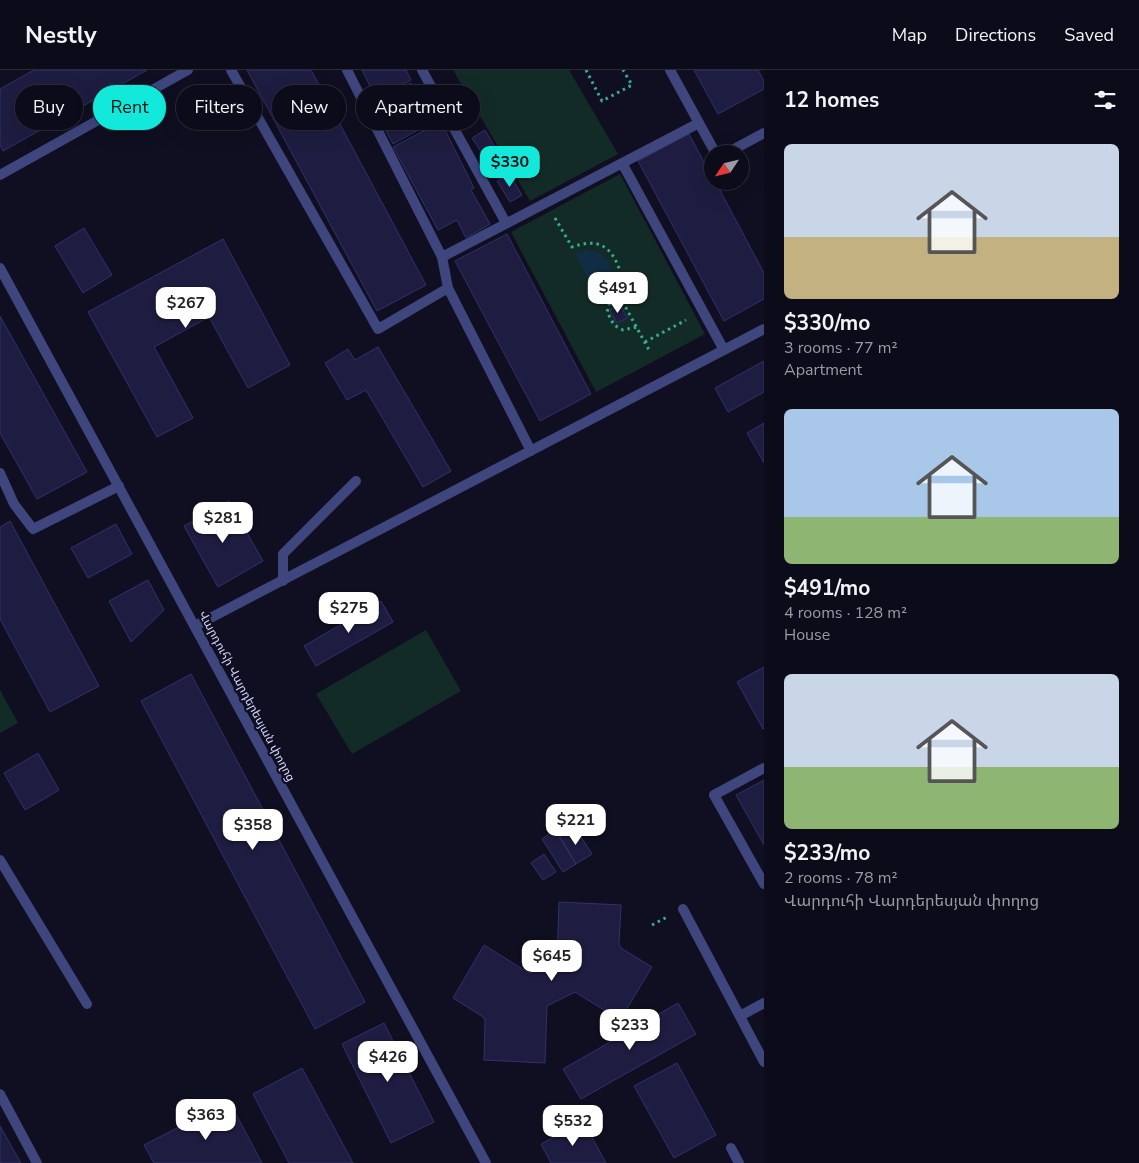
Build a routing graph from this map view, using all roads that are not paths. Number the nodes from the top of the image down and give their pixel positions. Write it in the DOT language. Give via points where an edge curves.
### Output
graph roads {
  1 [pos="188,70"];
  2 [pos="231,70"];
  3 [pos="347,70"];
  4 [pos="422,70"];
  5 [pos="670,70"];
  6 [pos="699,123"];
  7 [pos="764,133"];
  8 [pos="711,145"];
  9 [pos="742,145"];
  10 [pos="622,162"];
  11 [pos="0,175"];
  12 [pos="506,223"];
  13 [pos="442,257"];
  14 [pos="0,268"];
  15 [pos="448,288"];
  16 [pos="764,328"];
  17 [pos="724,350"];
  18 [pos="531,451"];
  19 [pos="0,474"];
  20 [pos="356,481"];
  21 [pos="119,486"];
  22 [pos="283,581"];
  23 [pos="196,626"];
  24 [pos="764,768"];
  25 [pos="0,860"];
  26 [pos="764,884"];
  27 [pos="683,909"];
  28 [pos="764,1003"];
  29 [pos="87,1004"];
  30 [pos="740,1016"];
  31 [pos="764,1062"];
  32 [pos="0,1094"];
  33 [pos="731,1148"];
  34 [pos="37,1163"];
  35 [pos="486,1163"];
  36 [pos="738,1163"];
  1 -- 11 [label="street"];
  2 -- 15 [label="street" via="378,329"];
  3 -- 13 [label="street"];
  4 -- 12 [label="street"];
  5 -- 6 [label="street"];
  6 -- 8 [label="street"];
  6 -- 10 [label="street"];
  7 -- 9 [label="street"];
  10 -- 12 [label="street"];
  10 -- 17 [label="street"];
  12 -- 13 [label="street"];
  13 -- 15 [label="street"];
  14 -- 21 [label="street, Վարդուհի Վարդերեսյան փողոց"];
  15 -- 18 [label="street"];
  16 -- 17 [label="street"];
  17 -- 18 [label="street"];
  18 -- 22 [label="street"];
  19 -- 21 [label="street" via="14,504 33,529"];
  20 -- 22 [label="street" via="283,554"];
  21 -- 23 [label="street, Վարդուհի Վարդերեսյան փողոց"];
  22 -- 23 [label="street"];
  23 -- 35 [label="street, Վարդուհի Վարդերեսյան փողոց"];
  24 -- 26 [label="street" via="714,795"];
  25 -- 29 [label="street"];
  27 -- 30 [label="street"];
  28 -- 30 [label="street"];
  30 -- 31 [label="street"];
  32 -- 34 [label="street"];
  33 -- 36 [label="street"];
}
